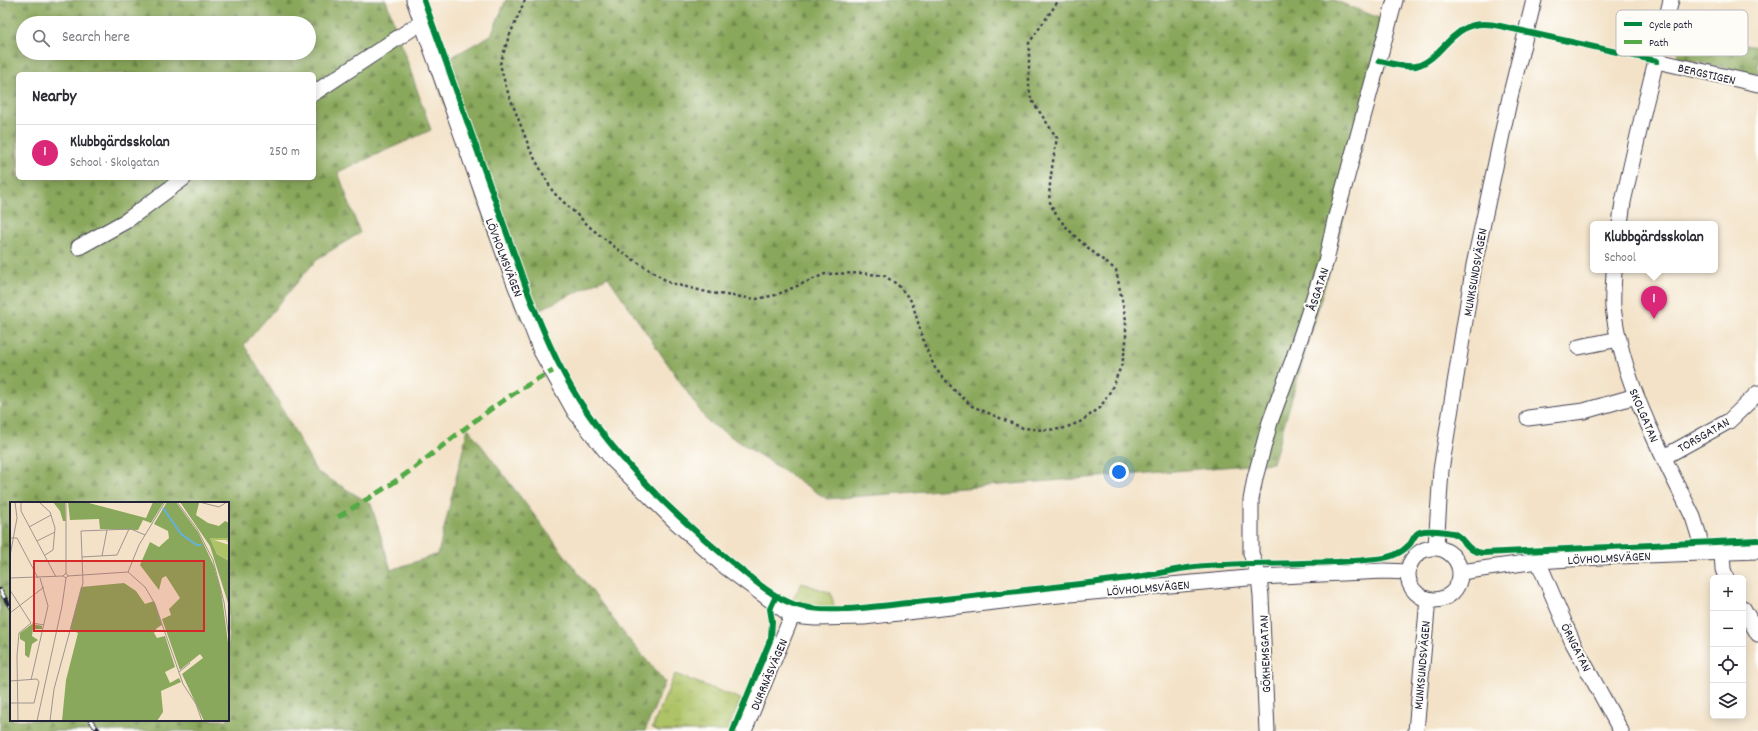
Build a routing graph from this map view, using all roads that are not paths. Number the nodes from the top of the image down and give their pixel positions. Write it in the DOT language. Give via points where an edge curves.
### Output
graph roads {
  1 [pos="414,0"];
  2 [pos="1395,0"];
  3 [pos="1534,0"];
  4 [pos="1671,0"];
  5 [pos="1669,10"];
  6 [pos="422,22"];
  7 [pos="1657,56"];
  8 [pos="1656,61"];
  9 [pos="1758,84"];
  10 [pos="316,92"];
  11 [pos="181,180"];
  12 [pos="1620,221"];
  13 [pos="80,247"];
  14 [pos="1614,273"];
  15 [pos="1620,339"];
  16 [pos="1579,347"];
  17 [pos="1758,392"];
  18 [pos="1636,396"];
  19 [pos="1528,418"];
  20 [pos="1664,457"];
  21 [pos="1436,547"];
  22 [pos="1758,551"];
  23 [pos="1701,553"];
  24 [pos="1722,553"];
  25 [pos="1538,561"];
  26 [pos="1408,572"];
  27 [pos="1461,572"];
  28 [pos="1725,575"];
  29 [pos="1259,578"];
  30 [pos="1428,600"];
  31 [pos="1745,611"];
  32 [pos="792,616"];
  33 [pos="1758,634"];
  34 [pos="744,731"];
  35 [pos="1267,731"];
  36 [pos="1416,731"];
  37 [pos="1621,731"];
  1 -- 6 [label="street, LÖVHOLMSVÄGEN"];
  2 -- 29 [label="street, ÅSGATAN" via="1326,261 1270,422 1255,478 1251,500 1250,534 1251,553"];
  3 -- 21 [label="street, MUNKSUNDSVÄGEN" via="1474,265 1441,470"];
  4 -- 5 [label="street"];
  6 -- 10 [label="street"];
  6 -- 32 [label="street, LÖVHOLMSVÄGEN" via="512,279 541,351 575,412 613,460 676,522 723,565"];
  7 -- 8 [label="street"];
  8 -- 9 [label="street, BERGSTIGEN"];
  8 -- 12 [label="street"];
  11 -- 13 [label="street" via="126,221"];
  14 -- 15 [label="street, SKOLGATAN" via="1613,306"];
  15 -- 16 [label="street"];
  15 -- 18 [label="street, SKOLGATAN"];
  17 -- 20 [label="street, TORSGATAN" via="1729,420"];
  18 -- 19 [label="street" via="1584,411"];
  18 -- 20 [label="street, SKOLGATAN"];
  20 -- 23 [label="street, SKOLGATAN" via="1693,517"];
  21 -- 26 [label="street" via="1419,552 1411,562"];
  21 -- 27 [label="street" via="1453,555"];
  22 -- 24 [label="street, LÖVHOLMSVÄGEN"];
  23 -- 24 [label="street, LÖVHOLMSVÄGEN"];
  23 -- 25 [label="street, LÖVHOLMSVÄGEN"];
  24 -- 28 [label="street"];
  25 -- 27 [label="street, LÖVHOLMSVÄGEN"];
  25 -- 37 [label="street, ÖRNGATAN" via="1573,643"];
  26 -- 29 [label="street, LÖVHOLMSVÄGEN"];
  26 -- 30 [label="street" via="1413,589"];
  27 -- 30 [label="street" via="1458,586 1450,595 1438,600"];
  29 -- 32 [label="street, LÖVHOLMSVÄGEN" via="1082,593 864,617"];
  29 -- 35 [label="street, GÖKHEMSGATAN" via="1264,631"];
  30 -- 36 [label="street, MUNKSUNDSVÄGEN"];
  31 -- 33 [label="street"];
  32 -- 34 [label="street, DURRNÄSVÄGEN"];
}
